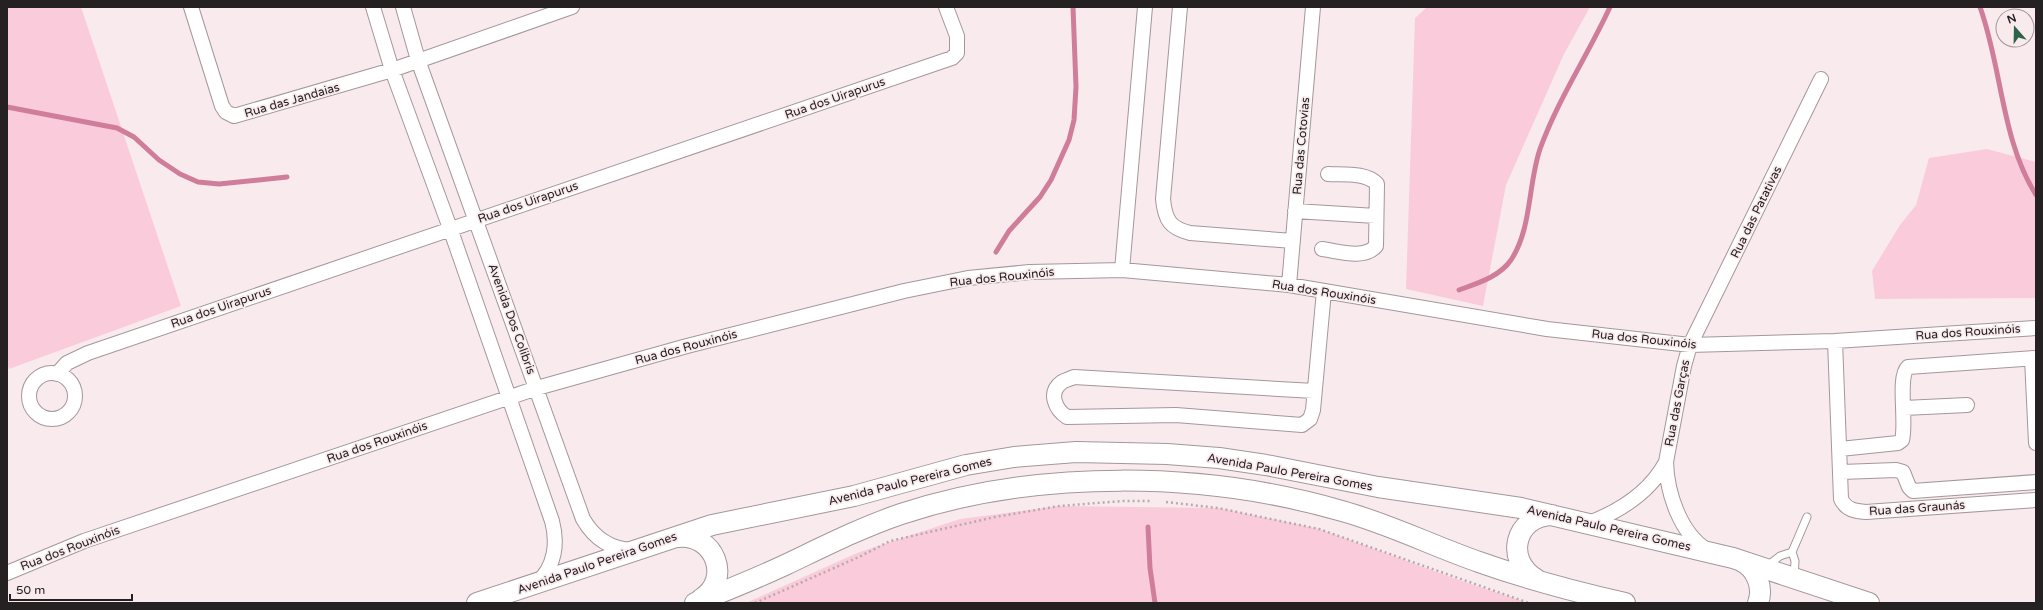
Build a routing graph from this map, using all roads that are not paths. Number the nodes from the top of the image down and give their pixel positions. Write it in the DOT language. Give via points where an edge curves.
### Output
graph roads {
  1 [pos="190,7"];
  2 [pos="373,7"];
  3 [pos="403,7"];
  4 [pos="572,7"];
  5 [pos="946,7"];
  6 [pos="1145,7"];
  7 [pos="1180,7"];
  8 [pos="1313,7"];
  9 [pos="418,60"];
  10 [pos="392,70"];
  11 [pos="1821,78"];
  12 [pos="1328,174"];
  13 [pos="1295,211"];
  14 [pos="1376,216"];
  15 [pos="477,220"];
  16 [pos="450,228"];
  17 [pos="1293,240"];
  18 [pos="1322,249"];
  19 [pos="1122,270"];
  20 [pos="1289,285"];
  21 [pos="1324,291"];
  22 [pos="2036,328"];
  23 [pos="1836,341"];
  24 [pos="1690,345"];
  25 [pos="2034,358"];
  26 [pos="57,374"];
  27 [pos="537,388"];
  28 [pos="1314,391"];
  29 [pos="508,398"];
  30 [pos="1967,404"];
  31 [pos="1904,408"];
  32 [pos="2036,444"];
  33 [pos="1840,449"];
  34 [pos="1666,462"];
  35 [pos="1841,472"];
  36 [pos="2036,482"];
  37 [pos="2036,500"];
  38 [pos="1560,516"];
  39 [pos="1807,517"];
  40 [pos="1589,523"];
  41 [pos="672,537"];
  42 [pos="634,550"];
  43 [pos="1709,552"];
  44 [pos="1792,552"];
  45 [pos="1733,558"];
  46 [pos="1766,568"];
  47 [pos="7,573"];
  48 [pos="1794,577"];
  49 [pos="1539,581"];
  50 [pos="537,583"];
  51 [pos="477,603"];
  52 [pos="695,603"];
  53 [pos="1624,603"];
  54 [pos="1758,603"];
  55 [pos="1869,603"];
  1 -- 10 [label="street, Rua das Jandaias" via="222,106 230,115 244,114"];
  2 -- 10 [label="street"];
  3 -- 9 [label="street, Avenida Dos Colibris"];
  4 -- 9 [label="street"];
  5 -- 15 [label="street, Rua dos Uirapurus" via="957,41 957,53 952,58"];
  6 -- 19 [label="street"];
  7 -- 17 [label="street" via="1163,199 1164,214 1179,230 1190,233"];
  8 -- 13 [label="street, Rua das Cotovias"];
  9 -- 10 [label="street, Rua das Jandaias"];
  9 -- 15 [label="street, Avenida Dos Colibris"];
  10 -- 16 [label="street"];
  11 -- 24 [label="street, Rua das Patativas"];
  12 -- 14 [label="street" via="1372,178 1377,184"];
  13 -- 14 [label="street"];
  13 -- 17 [label="street, Rua das Cotovias"];
  14 -- 18 [label="street" via="1376,246 1371,252 1362,254"];
  15 -- 16 [label="street, Rua dos Uirapurus"];
  15 -- 27 [label="street, Avenida Dos Colibris"];
  16 -- 26 [label="street, Rua dos Uirapurus" via="88,353 67,363"];
  16 -- 29 [label="street"];
  17 -- 20 [label="street, Rua das Cotovias"];
  19 -- 20 [label="street, Rua dos Rouxinóis"];
  19 -- 27 [label="street, Rua dos Rouxinóis" via="1030,272 968,278 904,291 687,346"];
  20 -- 21 [label="street, Rua dos Rouxinóis"];
  21 -- 24 [label="street, Rua dos Rouxinóis" via="1547,329"];
  21 -- 28 [label="street"];
  22 -- 23 [label="street, Rua dos Rouxinóis"];
  23 -- 24 [label="street, Rua dos Rouxinóis"];
  23 -- 33 [label="street, Rua das Graunás"];
  24 -- 34 [label="street, Rua das Garças"];
  25 -- 31 [label="street" via="1908,367 1903,376"];
  25 -- 32 [label="street"];
  27 -- 29 [label="street, Rua dos Rouxinóis"];
  27 -- 42 [label="street, Avenida Dos Colibris" via="586,524 598,539 610,546"];
  28 -- 28 [label="street" via="1310,419 1302,425 1176,415 1067,417 1055,406 1054,393 1061,382 1074,377"];
  29 -- 47 [label="street, Rua dos Rouxinóis" via="84,541"];
  29 -- 50 [label="street" via="554,533 552,559 548,570"];
  30 -- 31 [label="street"];
  31 -- 33 [label="street" via="1904,430 1902,440 1898,443"];
  33 -- 35 [label="street, Rua das Graunás"];
  34 -- 40 [label="street, Rua das Garças" via="1656,477 1628,503 1608,516"];
  34 -- 43 [label="street, Rua das Garças" via="1668,486 1682,520 1694,540"];
  35 -- 36 [label="street" via="1896,470 1903,472 1913,491"];
  35 -- 37 [label="street, Rua das Graunás" via="1842,499 1849,509 1856,511"];
  38 -- 40 [label="main road, Avenida Paulo Pereira Gomes"];
  38 -- 41 [label="main road, Avenida Paulo Pereira Gomes" via="1220,458 1076,452 1014,457 966,465 878,490 712,525"];
  38 -- 49 [label="main road" via="1551,515 1535,519 1519,536 1518,560 1530,575"];
  39 -- 44 [label="lane"];
  40 -- 43 [label="main road, Avenida Paulo Pereira Gomes"];
  41 -- 42 [label="main road, Avenida Paulo Pereira Gomes"];
  41 -- 52 [label="main road" via="698,539 716,558 717,580 708,594"];
  42 -- 50 [label="main road, Avenida Paulo Pereira Gomes"];
  43 -- 45 [label="main road, Avenida Paulo Pereira Gomes"];
  44 -- 46 [label="lane" via="1780,556"];
  44 -- 48 [label="lane" via="1796,561"];
  45 -- 46 [label="main road, Avenida Paulo Pereira Gomes"];
  45 -- 54 [label="main road" via="1744,563 1758,579"];
  46 -- 48 [label="main road, Avenida Paulo Pereira Gomes"];
  48 -- 55 [label="main road, Avenida Paulo Pereira Gomes"];
  49 -- 52 [label="main road, Avenida Paulo Pereira Gomes" via="1480,562 1370,520 1293,498 1171,481 1089,482 1007,489 932,504 855,532"];
  49 -- 53 [label="main road, Avenida Paulo Pereira Gomes"];
  50 -- 51 [label="main road, Avenida Paulo Pereira Gomes"];
}
